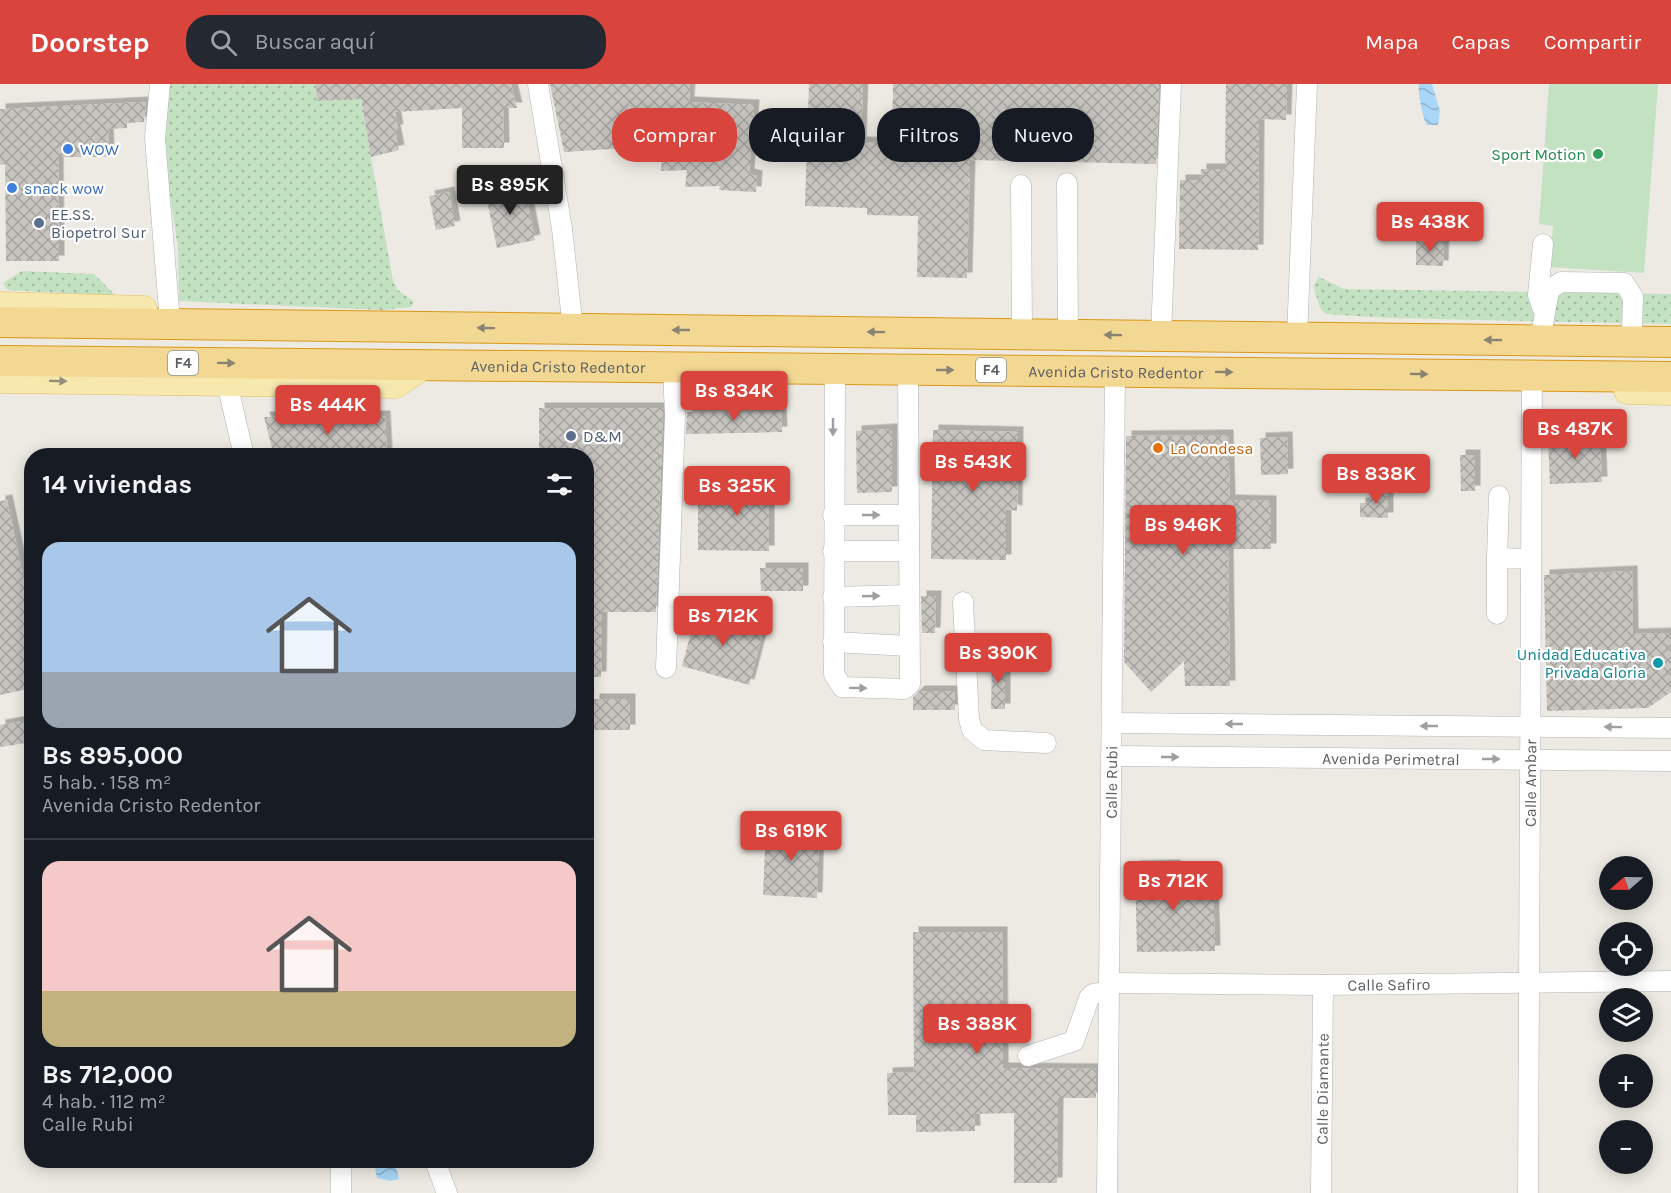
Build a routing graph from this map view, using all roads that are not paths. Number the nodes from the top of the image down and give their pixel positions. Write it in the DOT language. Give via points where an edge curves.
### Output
graph roads {
  1 [pos="160,84"];
  2 [pos="538,84"];
  3 [pos="1171,84"];
  4 [pos="1307,84"];
  5 [pos="1067,183"];
  6 [pos="1021,185"];
  7 [pos="1543,244"];
  8 [pos="0,305"];
  9 [pos="169,310"];
  10 [pos="0,322"];
  11 [pos="423,328"];
  12 [pos="573,329"];
  13 [pos="1671,331"];
  14 [pos="1546,332"];
  15 [pos="1022,334"];
  16 [pos="1068,335"];
  17 [pos="1161,336"];
  18 [pos="1636,336"];
  19 [pos="1297,338"];
  20 [pos="1671,342"];
  21 [pos="0,361"];
  22 [pos="425,365"];
  23 [pos="674,368"];
  24 [pos="835,369"];
  25 [pos="908,369"];
  26 [pos="1115,371"];
  27 [pos="1544,375"];
  28 [pos="1657,377"];
  29 [pos="0,380"];
  30 [pos="227,383"];
  31 [pos="1671,392"];
  32 [pos="242,448"];
  33 [pos="1499,496"];
  34 [pos="833,515"];
  35 [pos="908,515"];
  36 [pos="833,551"];
  37 [pos="909,551"];
  38 [pos="1497,558"];
  39 [pos="1531,559"];
  40 [pos="909,595"];
  41 [pos="833,597"];
  42 [pos="963,602"];
  43 [pos="1497,614"];
  44 [pos="833,642"];
  45 [pos="909,646"];
  46 [pos="666,668"];
  47 [pos="1671,711"];
  48 [pos="1112,723"];
  49 [pos="1529,727"];
  50 [pos="1650,728"];
  51 [pos="1671,728"];
  52 [pos="1046,743"];
  53 [pos="1111,756"];
  54 [pos="1530,760"];
  55 [pos="1671,761"];
  56 [pos="1671,981"];
  57 [pos="1528,982"];
  58 [pos="1323,985"];
  59 [pos="1109,987"];
  60 [pos="1028,1056"];
  61 [pos="341,1168"];
  62 [pos="438,1168"];
  63 [pos="341,1193"];
  64 [pos="447,1193"];
  65 [pos="1107,1193"];
  66 [pos="1321,1193"];
  67 [pos="1528,1193"];
  1 -- 9 [label="street" via="155,138"];
  2 -- 12 [label="street" via="562,229"];
  3 -- 17 [label="street"];
  4 -- 19 [label="street"];
  5 -- 16 [label="street"];
  6 -- 15 [label="street"];
  7 -- 14 [label="street" via="1538,295"];
  8 -- 9 [label="main road"];
  9 -- 11 [label="main road" via="390,314"];
  10 -- 11 [label="highway, F4"];
  12 -- 11 [label="highway, F4, one-way"];
  15 -- 12 [label="highway, F4, one-way"];
  13 -- 18 [label="main road"];
  14 -- 18 [label="highway, F4"];
  14 -- 18 [label="street" via="1549,290 1562,282 1624,283 1633,297"];
  14 -- 19 [label="highway, F4, one-way"];
  15 -- 16 [label="highway, F4"];
  17 -- 16 [label="highway, F4, one-way"];
  17 -- 19 [label="highway, F4"];
  18 -- 20 [label="highway, F4"];
  21 -- 22 [label="highway, Avenida Cristo Redentor / F4, one-way"];
  22 -- 23 [label="highway, Avenida Cristo Redentor / F4"];
  22 -- 30 [label="main road" via="396,385"];
  23 -- 24 [label="highway, Avenida Cristo Redentor / F4"];
  23 -- 46 [label="street"];
  24 -- 25 [label="highway, Avenida Cristo Redentor / F4"];
  24 -- 34 [label="street, one-way"];
  25 -- 26 [label="highway, Avenida Cristo Redentor / F4, one-way"];
  25 -- 35 [label="street"];
  26 -- 27 [label="highway, Avenida Cristo Redentor / F4, one-way"];
  26 -- 48 [label="street, Calle Rubi"];
  27 -- 28 [label="highway, Avenida Cristo Redentor / F4"];
  27 -- 31 [label="main road, Avenida Cristo Redentor" via="1617,391"];
  27 -- 39 [label="street, Calle Ambar"];
  29 -- 30 [label="main road, one-way"];
  30 -- 32 [label="street"];
  33 -- 38 [label="street"];
  34 -- 35 [label="street, one-way"];
  34 -- 36 [label="street"];
  35 -- 37 [label="street"];
  36 -- 37 [label="street"];
  36 -- 41 [label="street"];
  37 -- 40 [label="street"];
  38 -- 39 [label="street"];
  38 -- 43 [label="street"];
  39 -- 49 [label="street, Calle Ambar"];
  41 -- 40 [label="street, one-way"];
  40 -- 45 [label="street"];
  41 -- 44 [label="street"];
  42 -- 52 [label="street" via="972,730 984,740"];
  44 -- 45 [label="street"];
  44 -- 45 [label="street, one-way" via="834,674 842,687 908,687"];
  47 -- 50 [label="street"];
  49 -- 48 [label="street, Avenida Perimetral, one-way"];
  48 -- 53 [label="street, Calle Rubi"];
  50 -- 49 [label="street, Avenida Perimetral, one-way"];
  49 -- 54 [label="street, Calle Ambar"];
  50 -- 51 [label="street, Avenida Perimetral"];
  53 -- 54 [label="street, Avenida Perimetral, one-way"];
  53 -- 59 [label="street, Calle Rubi"];
  54 -- 55 [label="street, Avenida Perimetral"];
  54 -- 57 [label="street, Calle Ambar"];
  56 -- 57 [label="street, Calle Safiro"];
  57 -- 58 [label="street, Calle Safiro"];
  57 -- 67 [label="street, Calle Ambar"];
  58 -- 59 [label="street, Calle Safiro"];
  58 -- 66 [label="street, Calle Diamante"];
  59 -- 60 [label="street" via="1089,998 1074,1041"];
  59 -- 65 [label="street, Calle Rubi"];
  61 -- 63 [label="street"];
  62 -- 64 [label="street"];
}
